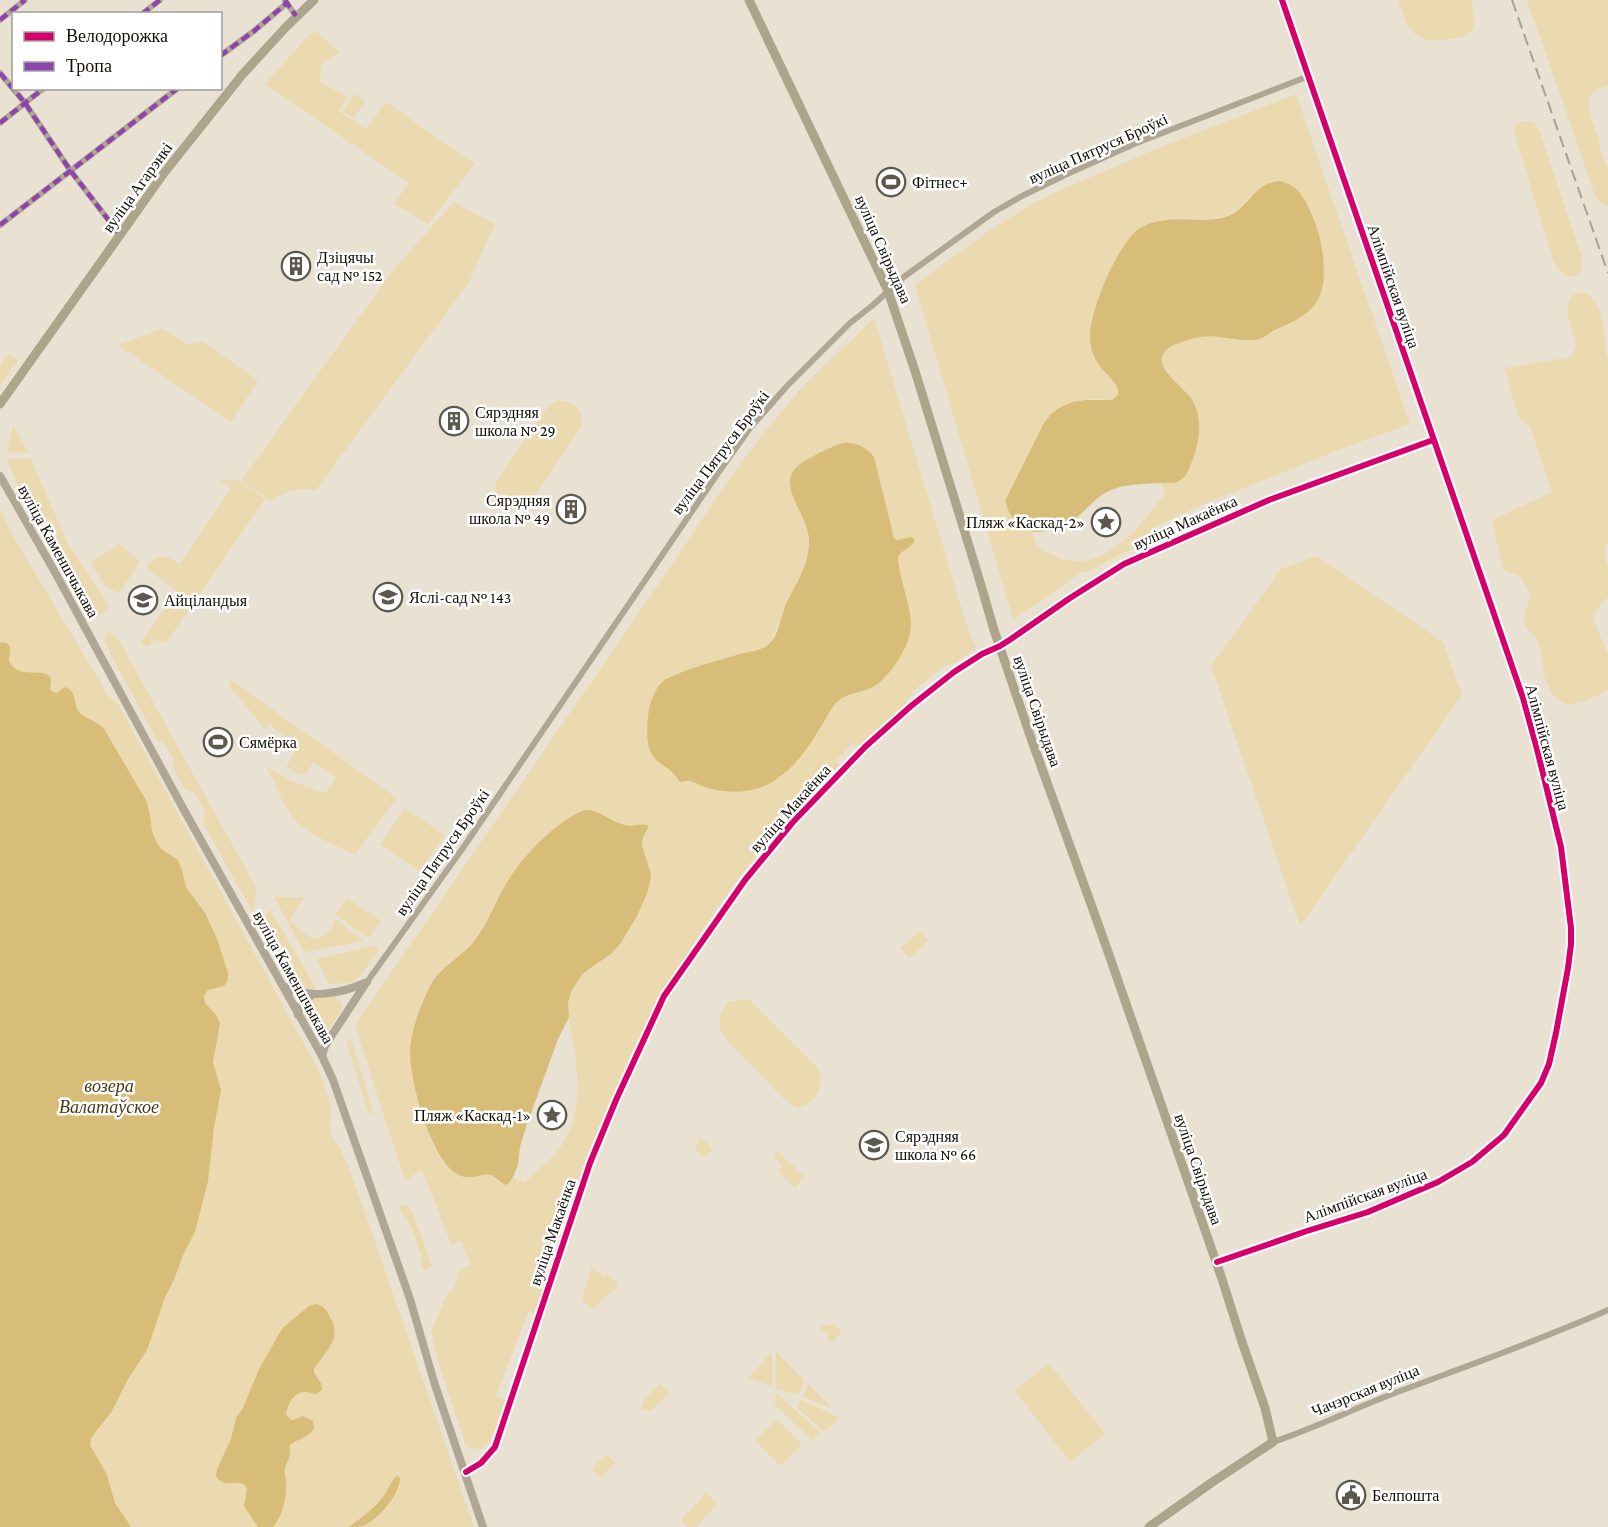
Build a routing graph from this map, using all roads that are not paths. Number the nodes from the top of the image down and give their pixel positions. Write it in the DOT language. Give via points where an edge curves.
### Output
graph roads {
  1 [pos="25,0"];
  2 [pos="160,0"];
  3 [pos="314,0"];
  4 [pos="749,0"];
  5 [pos="1282,0"];
  6 [pos="286,1"];
  7 [pos="145,12"];
  8 [pos="296,16"];
  9 [pos="0,20"];
  10 [pos="222,55"];
  11 [pos="0,73"];
  12 [pos="1309,76"];
  13 [pos="12,87"];
  14 [pos="14,90"];
  15 [pos="41,90"];
  16 [pos="175,90"];
  17 [pos="25,103"];
  18 [pos="0,123"];
  19 [pos="70,170"];
  20 [pos="0,225"];
  21 [pos="120,235"];
  22 [pos="888,291"];
  23 [pos="0,404"];
  24 [pos="1433,440"];
  25 [pos="0,476"];
  26 [pos="1000,646"];
  27 [pos="367,982"];
  28 [pos="281,985"];
  29 [pos="316,993"];
  30 [pos="333,993"];
  31 [pos="347,1013"];
  32 [pos="298,1015"];
  33 [pos="309,1035"];
  34 [pos="332,1035"];
  35 [pos="322,1056"];
  36 [pos="1217,1262"];
  37 [pos="1608,1310"];
  38 [pos="1273,1442"];
  39 [pos="466,1472"];
  40 [pos="483,1527"];
  41 [pos="1149,1527"];
  1 -- 9 [label="street"];
  2 -- 7 [label="street"];
  3 -- 8 [label="main road, вуліца Агарэнкі"];
  4 -- 22 [label="main road, вуліца Свірыдава"];
  5 -- 12 [label="street, Алімпійская вуліца"];
  6 -- 8 [label="street"];
  6 -- 10 [label="street"];
  8 -- 21 [label="main road, вуліца Агарэнкі" via="242,75"];
  11 -- 13 [label="street"];
  12 -- 22 [label="street, вуліца Пятруся Броўкі" via="1134,144 1022,196"];
  12 -- 24 [label="street, Алімпійская вуліца"];
  14 -- 17 [label="street"];
  15 -- 17 [label="street"];
  16 -- 19 [label="street"];
  17 -- 18 [label="street"];
  17 -- 19 [label="street"];
  19 -- 20 [label="street"];
  19 -- 21 [label="street"];
  21 -- 23 [label="main road, вуліца Агарэнкі"];
  22 -- 26 [label="main road, вуліца Свірыдава"];
  22 -- 27 [label="street, вуліца Пятруся Броўкі" via="850,323 750,428"];
  24 -- 26 [label="street, вуліца Макаёнка" via="1269,500 1124,564"];
  24 -- 36 [label="street, Алімпійская вуліца" via="1522,698 1561,847 1571,944 1549,1064 1536,1092 1504,1135 1472,1162 1438,1182 1368,1212"];
  25 -- 28 [label="street, вуліца Каменшчыкава"];
  26 -- 36 [label="main road, вуліца Свірыдава"];
  26 -- 39 [label="street, вуліца Макаёнка" via="954,672 911,706 824,789 746,880 664,996 590,1163 495,1447"];
  27 -- 30 [label="street"];
  27 -- 31 [label="street"];
  28 -- 29 [label="street" via="303,994"];
  28 -- 32 [label="street, вуліца Каменшчыкава"];
  29 -- 30 [label="street"];
  29 -- 32 [label="street" via="302,1002"];
  30 -- 31 [label="street" via="345,1001"];
  31 -- 34 [label="street"];
  32 -- 33 [label="street, вуліца Каменшчыкава"];
  33 -- 34 [label="street" via="318,1039"];
  33 -- 35 [label="street, вуліца Каменшчыкава"];
  34 -- 35 [label="street"];
  35 -- 39 [label="street, вуліца Каменшчыкава" via="410,1299"];
  36 -- 38 [label="main road, вуліца Свірыдава"];
  37 -- 38 [label="street, Чачэрская вуліца"];
  38 -- 41 [label="main road, Чачэрская вуліца"];
  39 -- 40 [label="street, вуліца Каменшчыкава"];
}
